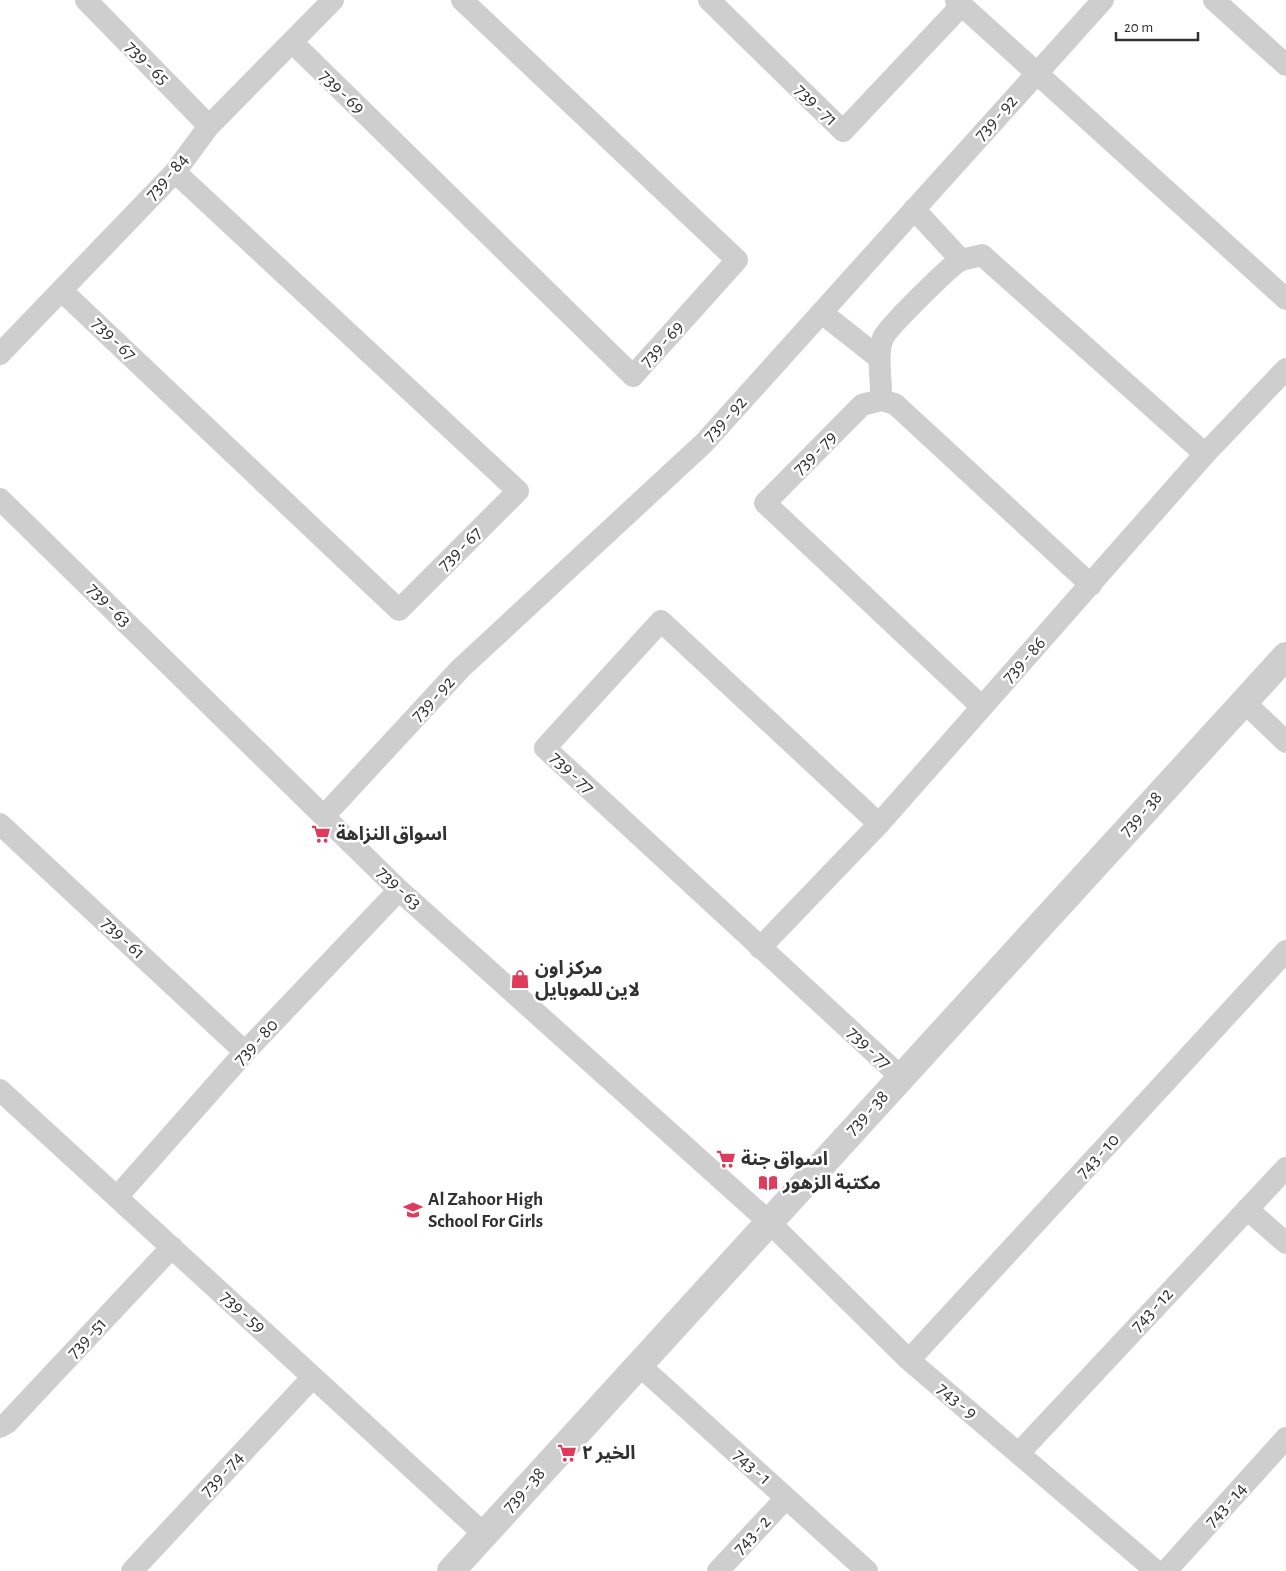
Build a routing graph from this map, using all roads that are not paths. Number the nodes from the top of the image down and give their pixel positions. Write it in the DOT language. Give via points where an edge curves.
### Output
graph roads {
  1 [pos="86,0"];
  2 [pos="333,0"];
  3 [pos="462,0"];
  4 [pos="709,0"];
  5 [pos="1103,0"];
  6 [pos="1214,0"];
  7 [pos="959,3"];
  8 [pos="292,42"];
  9 [pos="1286,65"];
  10 [pos="1036,74"];
  11 [pos="209,126"];
  12 [pos="175,172"];
  13 [pos="914,209"];
  14 [pos="961,260"];
  15 [pos="62,291"];
  16 [pos="1286,299"];
  17 [pos="822,313"];
  18 [pos="0,354"];
  19 [pos="879,358"];
  20 [pos="1286,369"];
  21 [pos="881,400"];
  22 [pos="1204,454"];
  23 [pos="0,499"];
  24 [pos="1091,585"];
  25 [pos="1286,656"];
  26 [pos="1244,702"];
  27 [pos="982,707"];
  28 [pos="1286,742"];
  29 [pos="324,816"];
  30 [pos="0,824"];
  31 [pos="879,824"];
  32 [pos="399,890"];
  33 [pos="760,948"];
  34 [pos="1286,951"];
  35 [pos="245,1052"];
  36 [pos="900,1077"];
  37 [pos="0,1090"];
  38 [pos="1286,1168"];
  39 [pos="117,1197"];
  40 [pos="1247,1209"];
  41 [pos="768,1222"];
  42 [pos="1286,1243"];
  43 [pos="172,1247"];
  44 [pos="909,1360"];
  45 [pos="638,1364"];
  46 [pos="313,1377"];
  47 [pos="0,1427"];
  48 [pos="1286,1438"];
  49 [pos="1018,1453"];
  50 [pos="786,1498"];
  51 [pos="485,1534"];
  52 [pos="132,1571"];
  53 [pos="451,1571"];
  54 [pos="718,1571"];
  55 [pos="867,1571"];
  56 [pos="1156,1571"];
  57 [pos="1166,1571"];
  1 -- 11 [label="street, 739 - 65"];
  2 -- 8 [label="street, 739 - 84"];
  3 -- 8 [label="street, 739 - 69" via="737,260 633,376"];
  4 -- 7 [label="street, 739 - 71" via="843,131"];
  5 -- 10 [label="street, 739 - 92"];
  6 -- 9 [label="street"];
  7 -- 10 [label="street"];
  8 -- 11 [label="street, 739 - 84"];
  10 -- 13 [label="street, 739 - 92"];
  10 -- 16 [label="street"];
  11 -- 12 [label="street, 739 - 84"];
  12 -- 15 [label="street, 739 - 84"];
  12 -- 15 [label="street, 739 - 67" via="518,491 399,610"];
  13 -- 14 [label="street"];
  13 -- 17 [label="street, 739 - 92"];
  14 -- 19 [label="street" via="941,275 883,337"];
  14 -- 22 [label="street" via="982,255"];
  15 -- 18 [label="street, 739 - 84"];
  17 -- 19 [label="street"];
  17 -- 29 [label="street, 739 - 92" via="704,443 460,669"];
  19 -- 21 [label="street"];
  20 -- 22 [label="street, 739 - 86"];
  21 -- 24 [label="street" via="895,404"];
  21 -- 27 [label="street, 739 - 79" via="862,405 765,503"];
  22 -- 24 [label="street, 739 - 86"];
  23 -- 29 [label="street, 739 - 63"];
  24 -- 27 [label="street, 739 - 86"];
  25 -- 26 [label="street, 739 - 38"];
  26 -- 28 [label="street"];
  26 -- 36 [label="street, 739 - 38"];
  27 -- 31 [label="street, 739 - 86"];
  29 -- 32 [label="street, 739 - 63"];
  30 -- 35 [label="street, 739 - 61"];
  31 -- 33 [label="street, 739 - 86"];
  31 -- 33 [label="street, 739 - 77" via="661,621 545,748"];
  32 -- 35 [label="street, 739 - 80"];
  32 -- 41 [label="street, 739 - 63"];
  33 -- 36 [label="street, 739 - 77"];
  34 -- 44 [label="street, 743 - 10"];
  35 -- 39 [label="street, 739 - 80"];
  36 -- 41 [label="street, 739 - 38"];
  37 -- 39 [label="street, 739 - 59"];
  38 -- 40 [label="street, 743 - 12"];
  39 -- 43 [label="street, 739 - 59"];
  40 -- 42 [label="street"];
  40 -- 49 [label="street, 743 - 12"];
  41 -- 44 [label="street, 743 - 9"];
  41 -- 45 [label="street, 739 - 38"];
  43 -- 46 [label="street, 739 - 59"];
  43 -- 47 [label="street, 739 -51"];
  44 -- 49 [label="street, 743 - 9"];
  45 -- 50 [label="street, 743 - 1"];
  45 -- 51 [label="street, 739 - 38"];
  46 -- 51 [label="street, 739 - 59"];
  46 -- 52 [label="street, 739 - 74"];
  48 -- 57 [label="street, 743 - 14"];
  49 -- 56 [label="street, 743 - 9"];
  50 -- 54 [label="street, 743 - 2"];
  50 -- 55 [label="street, 743 - 1"];
  51 -- 53 [label="street, 739 - 38"];
}
